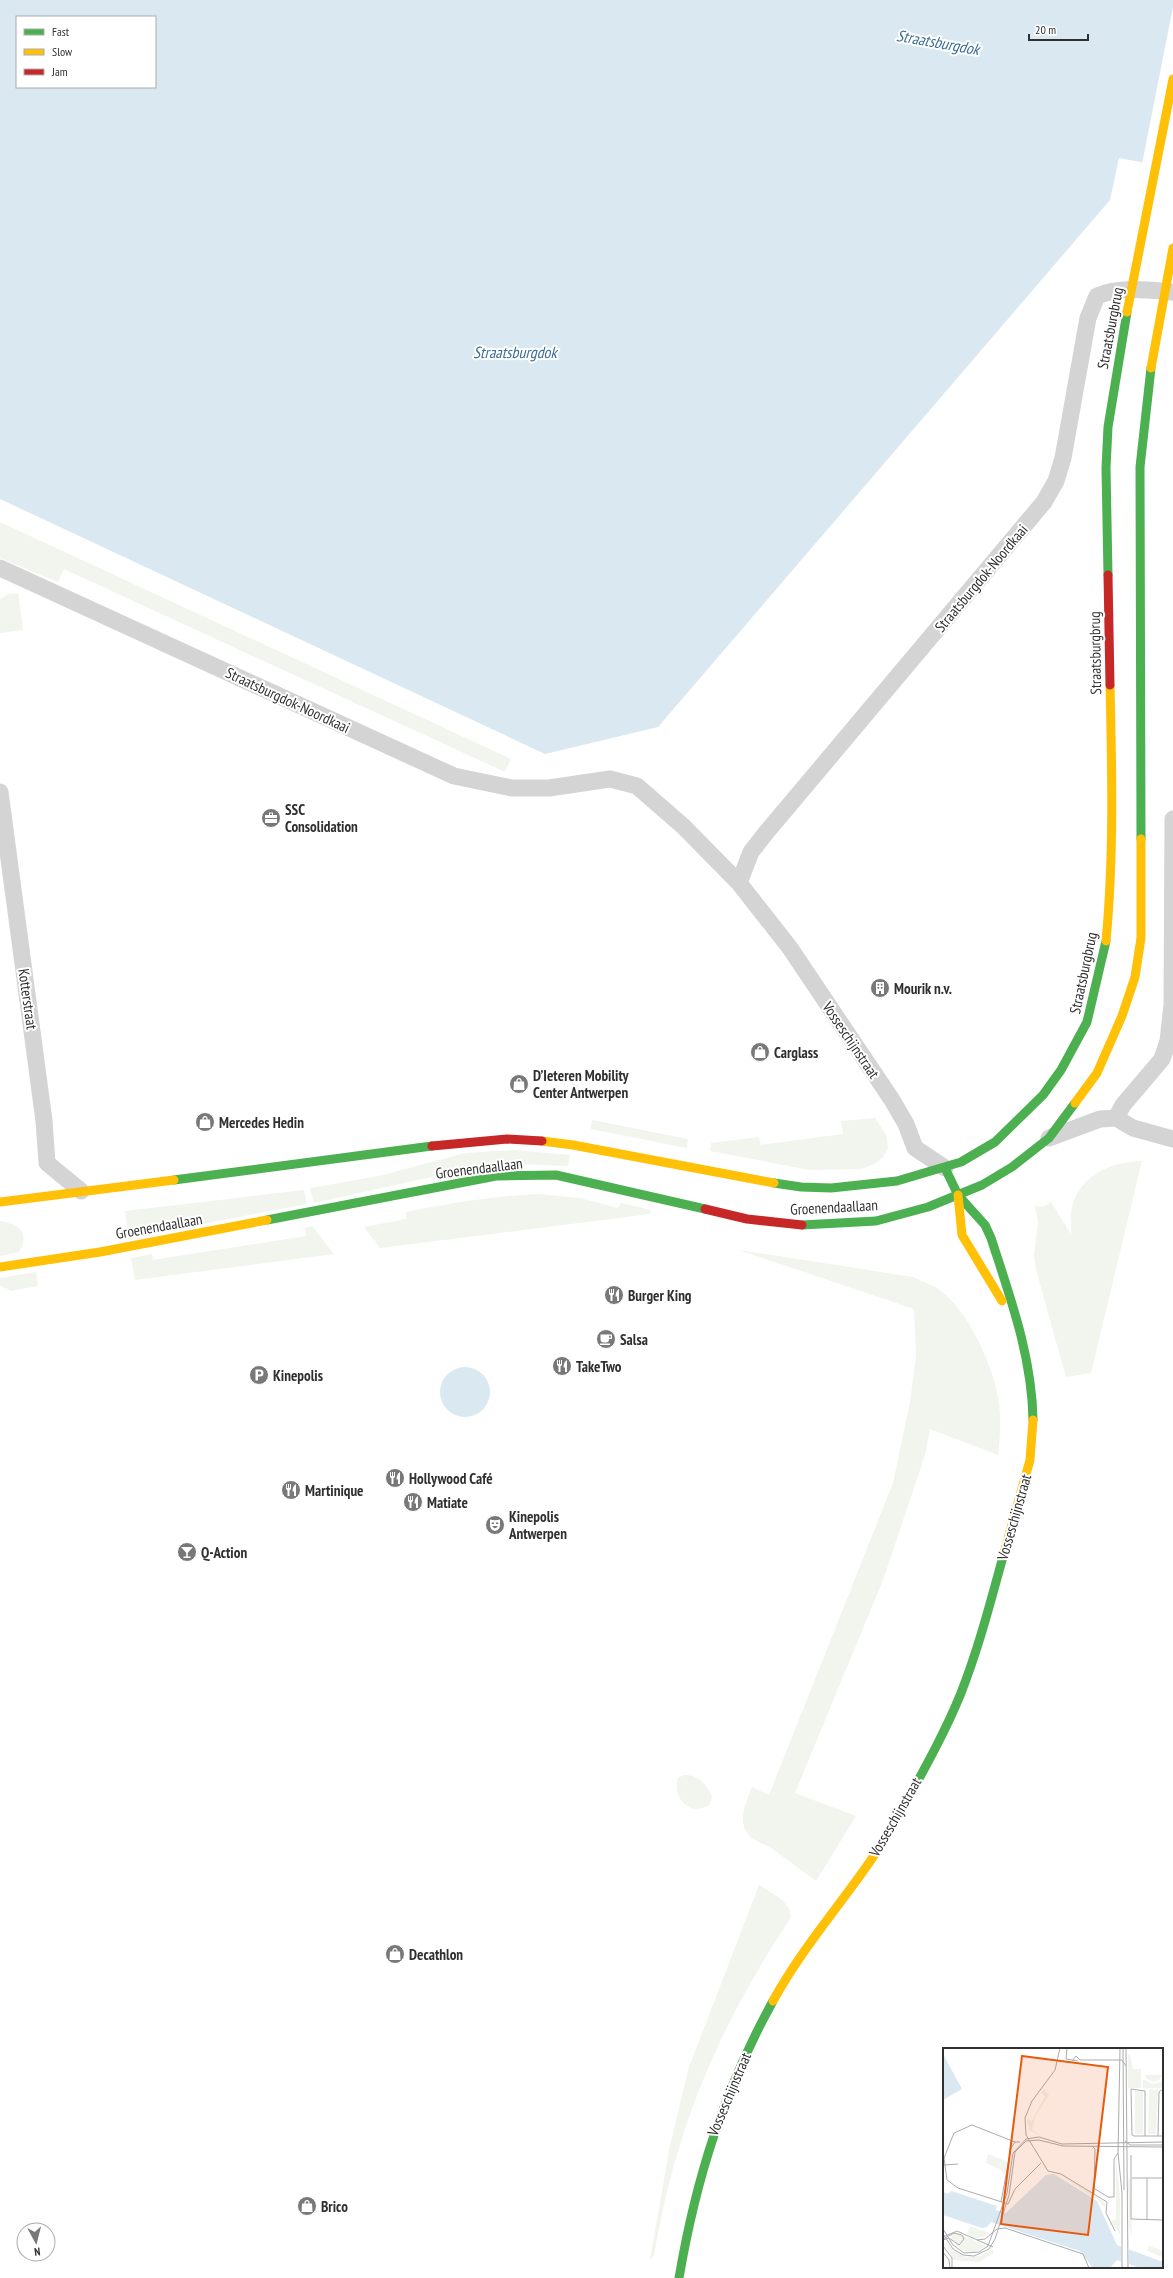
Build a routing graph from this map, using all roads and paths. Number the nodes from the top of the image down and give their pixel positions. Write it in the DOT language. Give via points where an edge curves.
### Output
graph roads {
  1 [pos="1173,79"];
  2 [pos="1173,248"];
  3 [pos="1173,292"];
  4 [pos="0,568"];
  5 [pos="587,782"];
  6 [pos="0,792"];
  7 [pos="1173,819"];
  8 [pos="739,883"];
  9 [pos="1116,1118"];
  10 [pos="1049,1138"];
  11 [pos="1173,1139"];
  12 [pos="945,1168"];
  13 [pos="81,1192"];
  14 [pos="958,1195"];
  15 [pos="0,1202"];
  16 [pos="0,1267"];
  17 [pos="1020,1330"];
  18 [pos="680,2278"];
  1 -- 12 [label="main road, Straatsburgbrug" via="1121,344 1108,427 1106,468 1112,771 1109,907 1105,949 1087,1022 1061,1070 1043,1095 1008,1131 976,1154"];
  2 -- 10 [label="main road" via="1142,423 1141,938 1135,977 1122,1016 1097,1073"];
  3 -- 8 [label="street, Straatsburgdok-Noordkaai" via="1144,289 1110,290 1097,296 1088,318 1063,458 1056,481 1044,502 765,834 751,852"];
  4 -- 5 [label="street, Straatsburgdok-Noordkaai" via="454,776 512,788 549,788"];
  5 -- 8 [label="street, Vosseschijnstraat" via="610,779 637,786 684,827"];
  6 -- 13 [label="street, Kotterstraat" via="44,1122 47,1163"];
  7 -- 9 [label="street" via="1172,1006 1168,1041 1162,1059 1123,1105"];
  8 -- 12 [label="street, Vosseschijnstraat" via="790,948 892,1100 906,1124 915,1148"];
  9 -- 10 [label="street" via="1100,1119"];
  9 -- 11 [label="street" via="1133,1128"];
  10 -- 14 [label="main road" via="1012,1167 982,1185"];
  12 -- 13 [label="main road, Groenendaallaan" via="897,1181 861,1186 801,1187 573,1145 507,1140 442,1144"];
  12 -- 14 [label="main road, Vosseschijnstraat"];
  13 -- 15 [label="main road, Groenendaallaan"];
  14 -- 16 [label="main road, Groenendaallaan" via="928,1207 876,1221 788,1225 747,1219 556,1175 496,1176 100,1252"];
  14 -- 17 [label="main road, Vosseschijnstraat" via="985,1225 991,1238"];
  14 -- 17 [label="main road, Vosseschijnstraat" via="962,1235"];
  17 -- 18 [label="main road, Vosseschijnstraat" via="1033,1388 1034,1435 1030,1460 982,1628 960,1693 893,1826 855,1884 831,1912 788,1976 747,2051 727,2094 700,2172 684,2240"];
}
